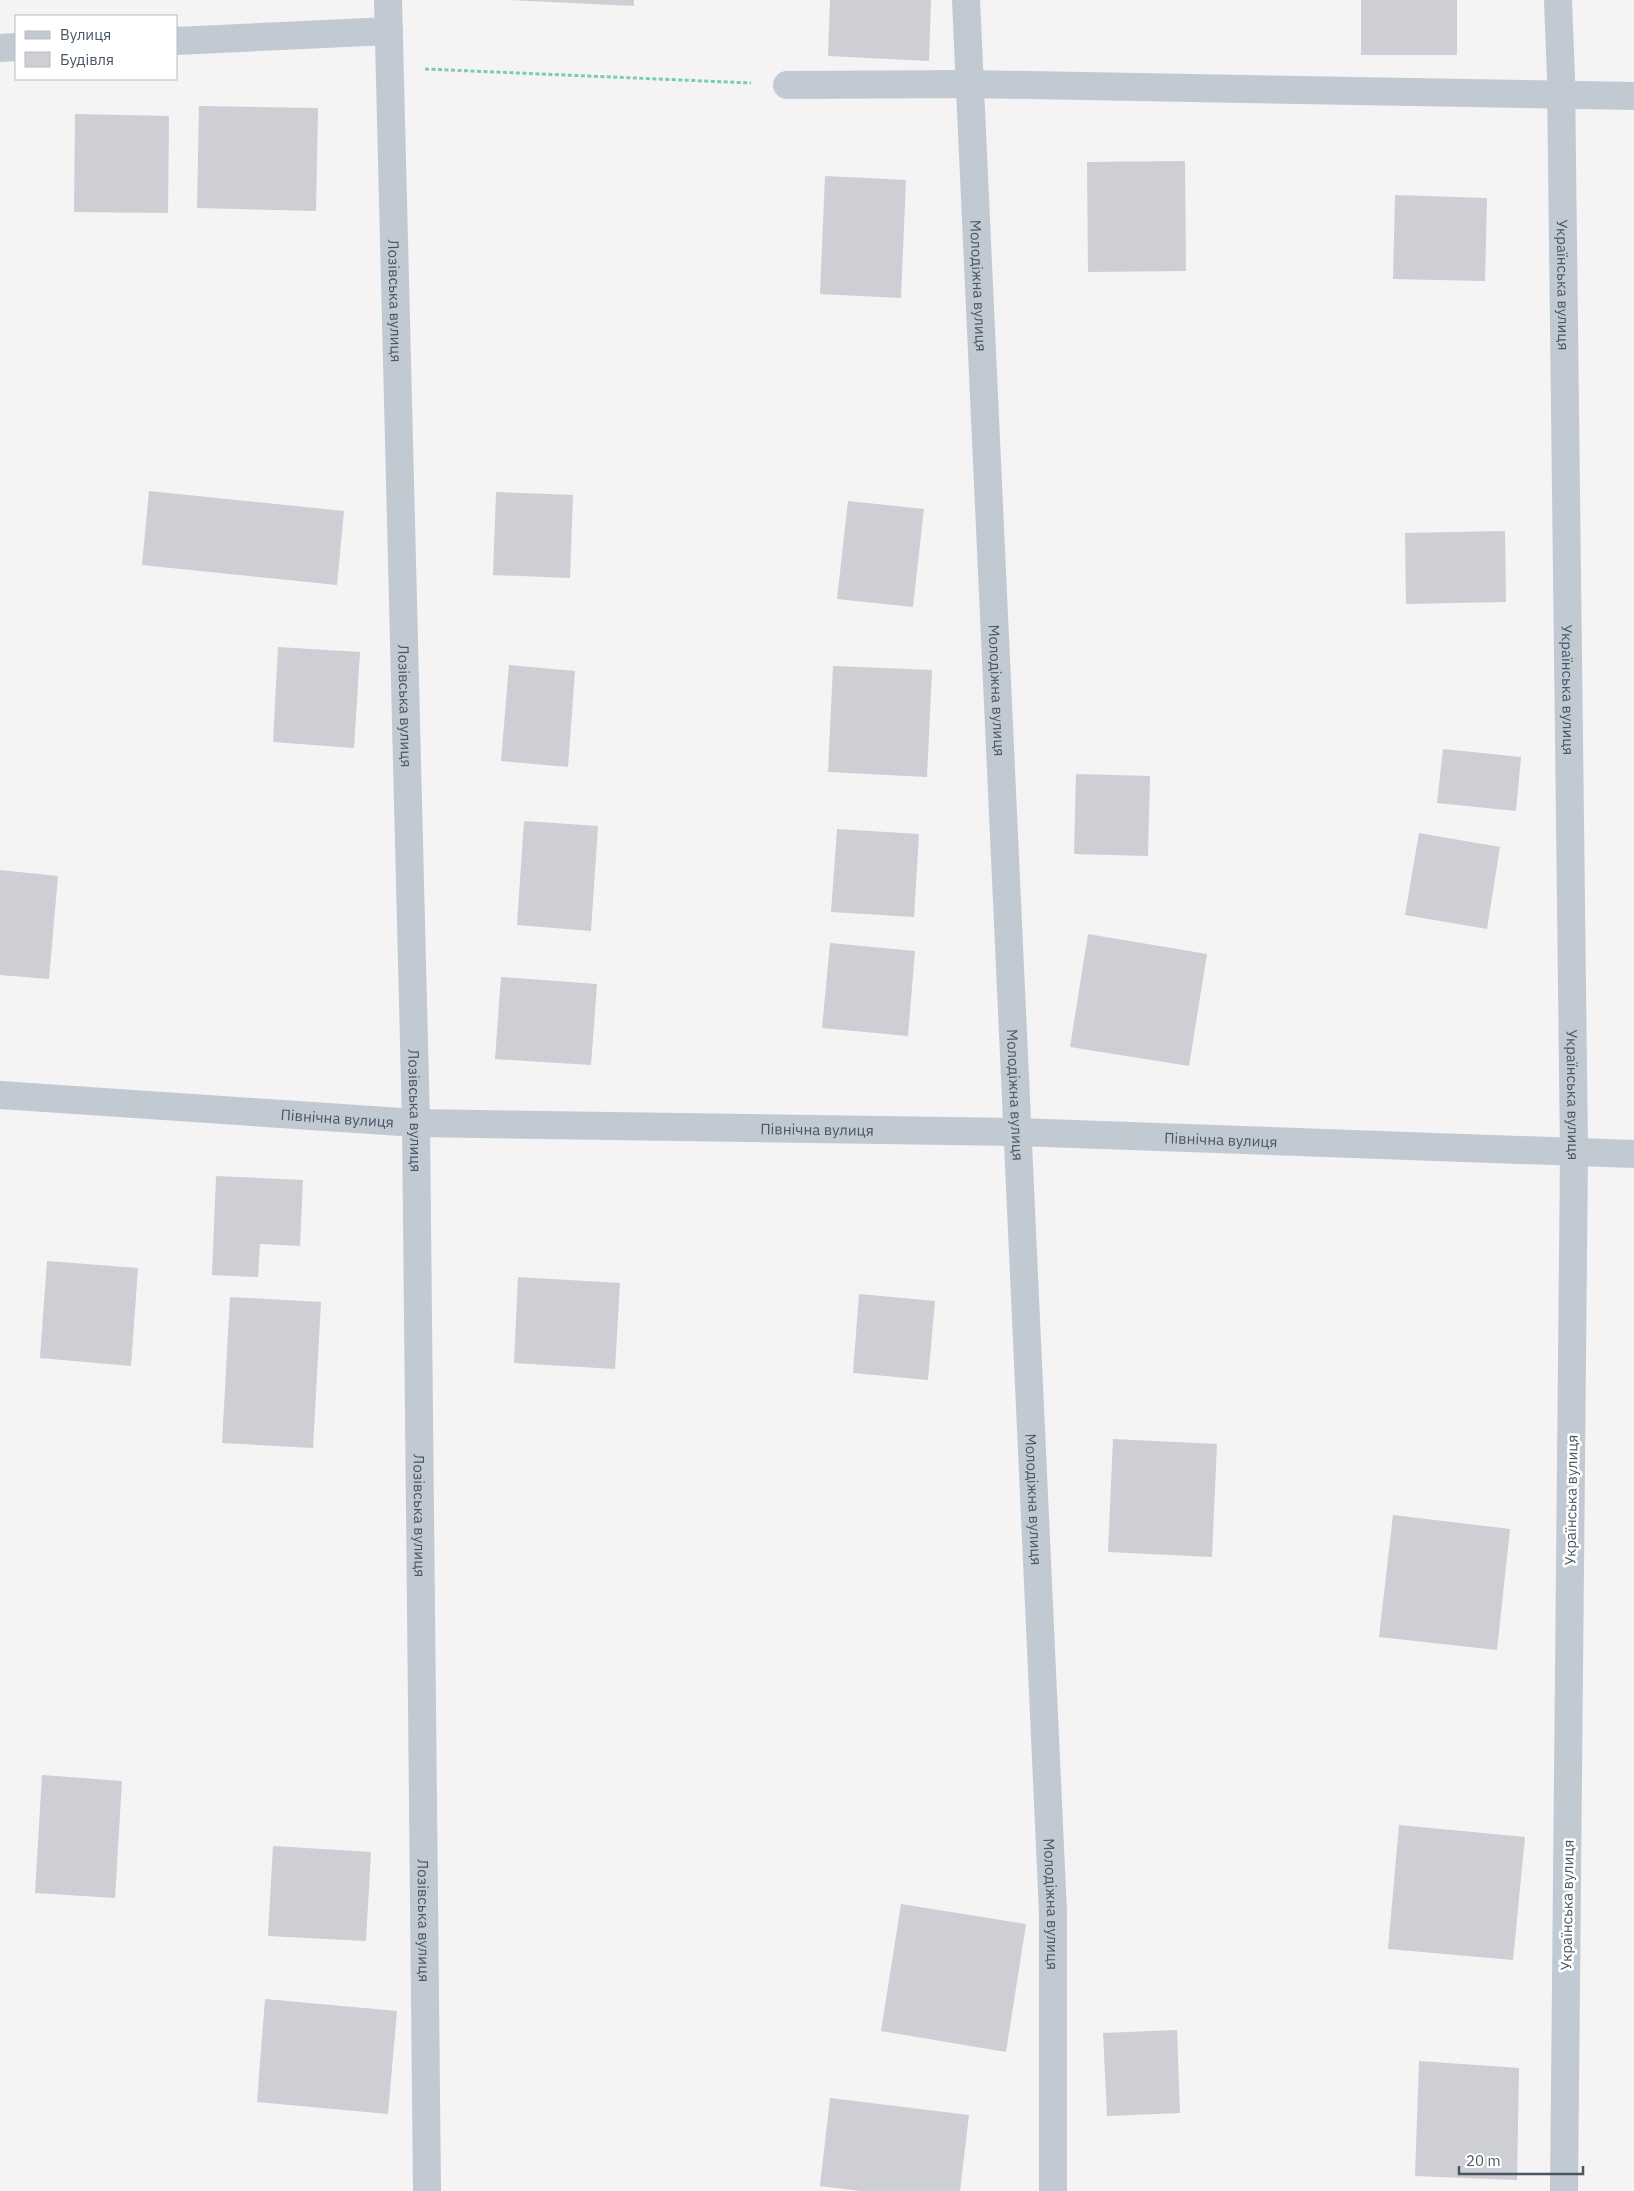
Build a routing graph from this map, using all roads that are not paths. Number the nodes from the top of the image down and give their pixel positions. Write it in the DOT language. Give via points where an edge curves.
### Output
graph roads {
  1 [pos="388,0"];
  2 [pos="966,0"];
  3 [pos="1558,0"];
  4 [pos="389,32"];
  5 [pos="178,40"];
  6 [pos="15,47"];
  7 [pos="0,48"];
  8 [pos="970,84"];
  9 [pos="787,85"];
  10 [pos="1562,94"];
  11 [pos="1634,96"];
  12 [pos="0,1095"];
  13 [pos="416,1123"];
  14 [pos="1017,1132"];
  15 [pos="1574,1152"];
  16 [pos="1634,1154"];
  17 [pos="427,2191"];
  18 [pos="1053,2191"];
  19 [pos="1564,2191"];
  1 -- 4 [label="street, Лозівська вулиця"];
  2 -- 8 [label="street, Молодіжна вулиця"];
  3 -- 10 [label="street, Українська вулиця"];
  4 -- 5 [label="street"];
  4 -- 13 [label="street, Лозівська вулиця"];
  6 -- 7 [label="street"];
  8 -- 9 [label="street"];
  8 -- 10 [label="street"];
  8 -- 14 [label="street, Молодіжна вулиця"];
  10 -- 11 [label="street"];
  10 -- 15 [label="street, Українська вулиця"];
  12 -- 13 [label="street, Північна вулиця"];
  13 -- 14 [label="street, Північна вулиця"];
  13 -- 17 [label="street, Лозівська вулиця"];
  14 -- 15 [label="street, Північна вулиця"];
  14 -- 18 [label="street, Молодіжна вулиця" via="1053,1913"];
  15 -- 16 [label="street, Північна вулиця"];
  15 -- 19 [label="street, Українська вулиця"];
}
